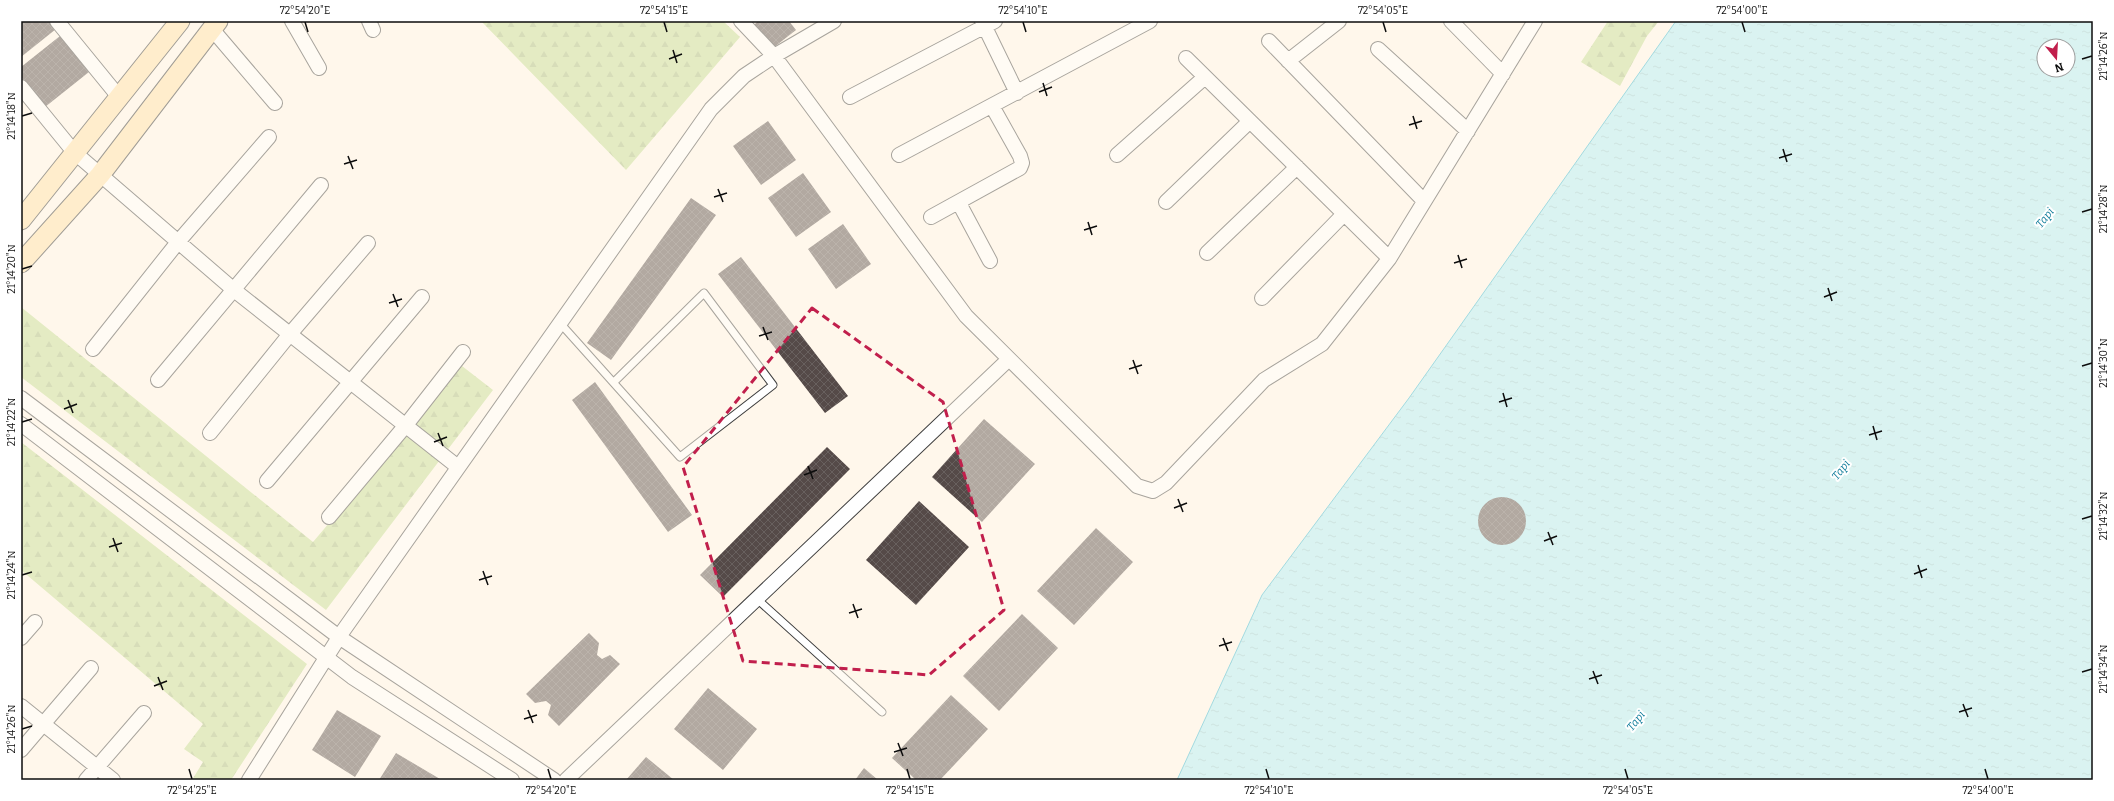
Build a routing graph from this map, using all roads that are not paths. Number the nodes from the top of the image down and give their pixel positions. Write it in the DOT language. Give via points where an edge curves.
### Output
graph roads {
  1 [pos="57,21"];
  2 [pos="180,21"];
  3 [pos="292,21"];
  4 [pos="741,21"];
  5 [pos="834,21"];
  6 [pos="1150,21"];
  7 [pos="1338,21"];
  8 [pos="1451,21"];
  9 [pos="1535,21"];
  10 [pos="987,23"];
  11 [pos="215,25"];
  12 [pos="1269,41"];
  13 [pos="1378,49"];
  14 [pos="774,56"];
  15 [pos="1186,58"];
  16 [pos="1288,60"];
  17 [pos="319,68"];
  18 [pos="1503,74"];
  19 [pos="1205,76"];
  20 [pos="21,87"];
  21 [pos="1017,93"];
  22 [pos="119,97"];
  23 [pos="850,97"];
  24 [pos="275,103"];
  25 [pos="992,106"];
  26 [pos="1250,121"];
  27 [pos="1468,132"];
  28 [pos="269,137"];
  29 [pos="74,152"];
  30 [pos="900,154"];
  31 [pos="1117,155"];
  32 [pos="1297,167"];
  33 [pos="100,175"];
  34 [pos="321,185"];
  35 [pos="1424,201"];
  36 [pos="1166,202"];
  37 [pos="959,203"];
  38 [pos="1344,214"];
  39 [pos="931,217"];
  40 [pos="21,220"];
  41 [pos="178,242"];
  42 [pos="368,243"];
  43 [pos="1207,253"];
  44 [pos="1389,258"];
  45 [pos="990,261"];
  46 [pos="21,263"];
  47 [pos="234,290"];
  48 [pos="422,297"];
  49 [pos="1262,298"];
  50 [pos="560,323"];
  51 [pos="290,334"];
  52 [pos="92,349"];
  53 [pos="463,352"];
  54 [pos="1009,359"];
  55 [pos="158,380"];
  56 [pos="351,381"];
  57 [pos="614,382"];
  58 [pos="21,398"];
  59 [pos="21,424"];
  60 [pos="406,425"];
  61 [pos="210,434"];
  62 [pos="458,467"];
  63 [pos="267,481"];
  64 [pos="329,517"];
  65 [pos="757,599"];
  66 [pos="35,622"];
  67 [pos="339,637"];
  68 [pos="21,638"];
  69 [pos="327,656"];
  70 [pos="92,668"];
  71 [pos="21,706"];
  72 [pos="882,712"];
  73 [pos="144,713"];
  74 [pos="43,724"];
  75 [pos="21,750"];
  76 [pos="97,767"];
  77 [pos="86,780"];
  78 [pos="113,780"];
  79 [pos="249,780"];
  80 [pos="512,780"];
  81 [pos="554,780"];
  82 [pos="566,780"];
  1 -- 22 [label="street"];
  2 -- 22 [label="street"];
  3 -- 17 [label="street"];
  4 -- 14 [label="street"];
  5 -- 14 [label="street"];
  6 -- 21 [label="street"];
  7 -- 16 [label="street"];
  8 -- 18 [label="street"];
  9 -- 18 [label="street"];
  10 -- 21 [label="street"];
  10 -- 23 [label="street"];
  11 -- 24 [label="street"];
  11 -- 33 [label="street"];
  12 -- 16 [label="street"];
  13 -- 27 [label="street"];
  14 -- 50 [label="street" via="744,76 711,109"];
  14 -- 54 [label="street" via="966,316"];
  15 -- 19 [label="street"];
  16 -- 35 [label="street"];
  18 -- 27 [label="street"];
  19 -- 26 [label="street"];
  19 -- 31 [label="street"];
  20 -- 29 [label="street"];
  21 -- 25 [label="street"];
  22 -- 29 [label="street"];
  25 -- 30 [label="street"];
  25 -- 37 [label="street" via="1022,163 1020,168"];
  26 -- 32 [label="street"];
  26 -- 36 [label="street"];
  27 -- 35 [label="street"];
  28 -- 41 [label="street"];
  29 -- 33 [label="street"];
  29 -- 40 [label="street"];
  32 -- 38 [label="street"];
  32 -- 43 [label="street"];
  33 -- 41 [label="street"];
  33 -- 46 [label="street"];
  34 -- 47 [label="street"];
  35 -- 44 [label="street"];
  37 -- 39 [label="street"];
  37 -- 45 [label="street"];
  38 -- 44 [label="street"];
  38 -- 49 [label="street"];
  41 -- 47 [label="street"];
  41 -- 52 [label="street"];
  42 -- 51 [label="street"];
  44 -- 54 [label="street" via="1322,344 1264,380 1166,483 1153,491 1137,486"];
  47 -- 51 [label="street"];
  47 -- 55 [label="street"];
  48 -- 56 [label="street"];
  50 -- 57 [label="lane" via="680,457 773,385 704,293"];
  50 -- 62 [label="street"];
  51 -- 56 [label="street"];
  51 -- 61 [label="street"];
  53 -- 60 [label="street"];
  54 -- 65 [label="street"];
  56 -- 60 [label="street"];
  56 -- 63 [label="street"];
  58 -- 67 [label="street"];
  59 -- 69 [label="street"];
  60 -- 62 [label="street"];
  60 -- 64 [label="street"];
  62 -- 67 [label="street"];
  65 -- 72 [label="lane"];
  65 -- 82 [label="street"];
  66 -- 68 [label="street"];
  67 -- 69 [label="street"];
  67 -- 81 [label="street"];
  69 -- 79 [label="street"];
  69 -- 80 [label="street" via="352,677"];
  70 -- 74 [label="street"];
  71 -- 74 [label="street"];
  73 -- 76 [label="street"];
  74 -- 75 [label="street"];
  74 -- 76 [label="street"];
  76 -- 77 [label="street"];
  76 -- 78 [label="street"];
}
